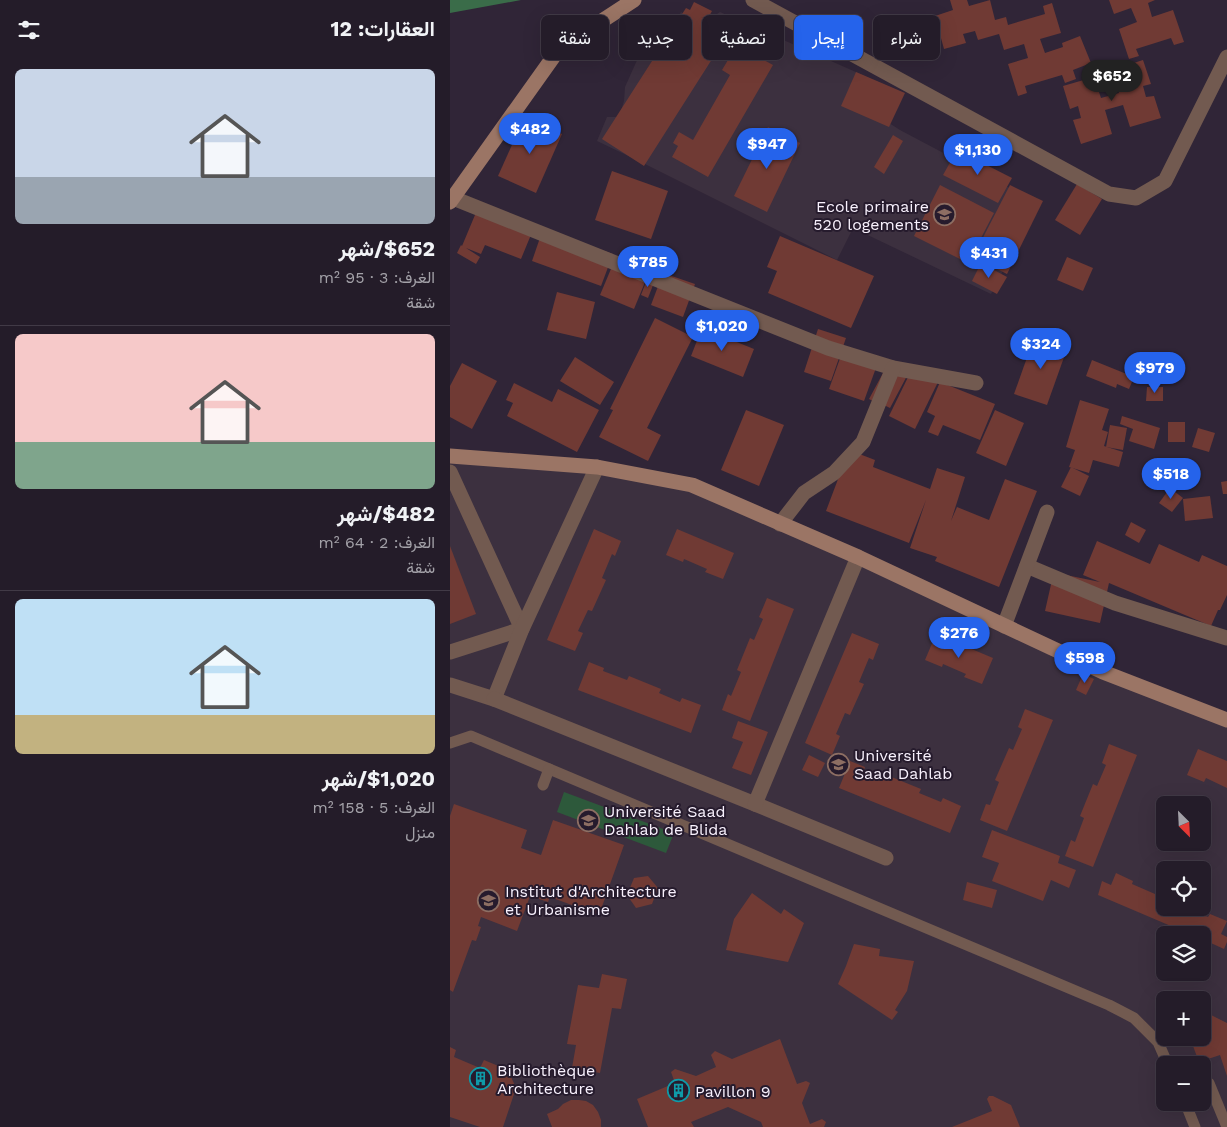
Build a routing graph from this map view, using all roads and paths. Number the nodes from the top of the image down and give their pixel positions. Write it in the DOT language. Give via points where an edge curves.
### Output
graph roads {
  1 [pos="634,0"];
  2 [pos="753,0"];
  3 [pos="1227,58"];
  4 [pos="451,200"];
  5 [pos="893,368"];
  6 [pos="976,383"];
  7 [pos="450,456"];
  8 [pos="597,467"];
  9 [pos="450,472"];
  10 [pos="1047,512"];
  11 [pos="780,524"];
  12 [pos="858,557"];
  13 [pos="1027,566"];
  14 [pos="1004,626"];
  15 [pos="522,630"];
  16 [pos="1227,638"];
  17 [pos="450,652"];
  18 [pos="450,685"];
  19 [pos="494,699"];
  20 [pos="1227,720"];
  21 [pos="450,742"];
  22 [pos="548,769"];
  23 [pos="543,786"];
  24 [pos="756,804"];
  25 [pos="886,858"];
  26 [pos="1164,1056"];
  27 [pos="1211,1088"];
  28 [pos="1189,1111"];
  29 [pos="1196,1127"];
  30 [pos="1227,1127"];
  1 -- 4 [label="street" via="559,49"];
  2 -- 3 [label="street" via="1109,194 1136,198 1165,181"];
  4 -- 5 [label="street" via="828,348"];
  5 -- 6 [label="street"];
  5 -- 11 [label="street" via="863,442 834,473 804,493"];
  7 -- 8 [label="street"];
  8 -- 11 [label="street" via="692,485"];
  8 -- 15 [label="street"];
  9 -- 15 [label="street"];
  10 -- 13 [label="street"];
  11 -- 12 [label="street"];
  12 -- 14 [label="street"];
  12 -- 24 [label="street"];
  13 -- 14 [label="street"];
  13 -- 16 [label="street" via="1115,603"];
  14 -- 20 [label="street" via="1103,672"];
  15 -- 17 [label="street"];
  15 -- 19 [label="street"];
  18 -- 19 [label="street"];
  19 -- 24 [label="street"];
  21 -- 22 [label="lane" via="471,736"];
  22 -- 23 [label="lane"];
  22 -- 26 [label="lane" via="1109,1005 1134,1018 1158,1042"];
  24 -- 25 [label="street"];
  27 -- 30 [label="lane"];
  28 -- 29 [label="lane"];
}
